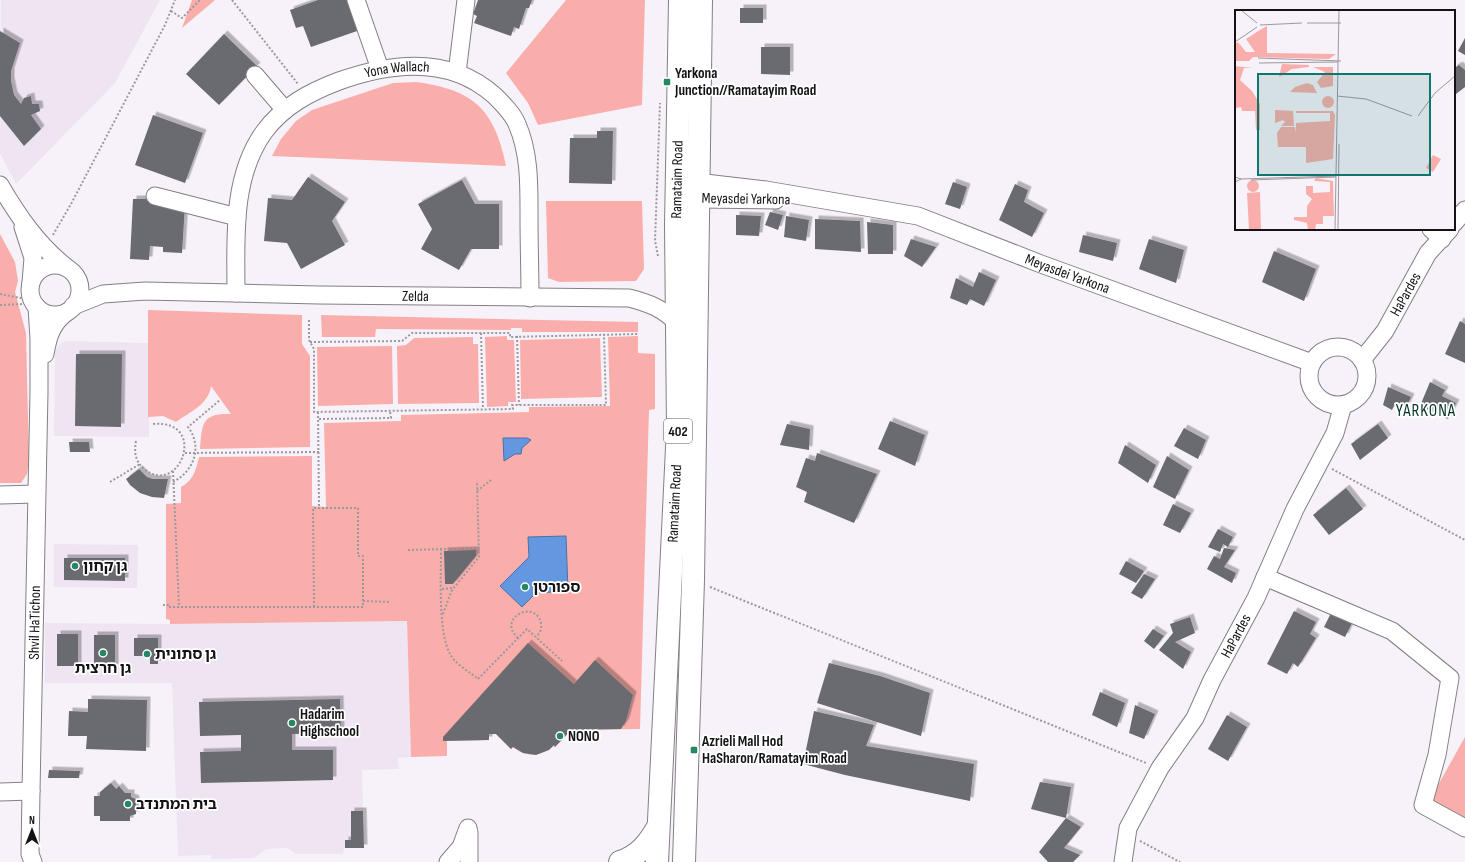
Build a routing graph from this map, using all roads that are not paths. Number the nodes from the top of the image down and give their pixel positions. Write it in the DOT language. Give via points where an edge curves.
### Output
graph roads {
  1 [pos="356,0"];
  2 [pos="466,0"];
  3 [pos="680,0"];
  4 [pos="701,0"];
  5 [pos="380,69"];
  6 [pos="457,73"];
  7 [pos="255,75"];
  8 [pos="285,110"];
  9 [pos="0,185"];
  10 [pos="697,191"];
  11 [pos="676,193"];
  12 [pos="155,196"];
  13 [pos="1465,210"];
  14 [pos="237,217"];
  15 [pos="21,221"];
  16 [pos="1455,222"];
  17 [pos="1441,232"];
  18 [pos="68,269"];
  19 [pos="145,291"];
  20 [pos="236,293"];
  21 [pos="530,298"];
  22 [pos="33,299"];
  23 [pos="70,309"];
  24 [pos="678,324"];
  25 [pos="1362,360"];
  26 [pos="1312,363"];
  27 [pos="39,392"];
  28 [pos="1343,405"];
  29 [pos="36,494"];
  30 [pos="0,496"];
  31 [pos="1265,577"];
  32 [pos="31,791"];
  33 [pos="0,792"];
  34 [pos="658,826"];
  35 [pos="1465,828"];
  36 [pos="30,859"];
  37 [pos="448,862"];
  38 [pos="469,862"];
  39 [pos="620,862"];
  40 [pos="657,862"];
  41 [pos="684,862"];
  42 [pos="1123,862"];
  1 -- 5 [label="street"];
  2 -- 6 [label="street"];
  3 -- 11 [label="main road, Ramataim Road / 402"];
  4 -- 10 [label="main road, Ramataim Road / 402"];
  5 -- 6 [label="street, Yona Wallach" via="424,66"];
  5 -- 8 [label="street, Yona Wallach" via="314,90"];
  6 -- 21 [label="street, Yona Wallach" via="482,84 502,102 516,123 526,148 529,171"];
  7 -- 8 [label="street"];
  8 -- 14 [label="street, Yona Wallach" via="264,132 255,147 241,188"];
  9 -- 15 [label="street"];
  10 -- 11 [label="street, Meyasdei Yarkona"];
  10 -- 26 [label="street, Meyasdei Yarkona" via="820,200 918,216"];
  10 -- 41 [label="main road, Ramataim Road / 402" via="693,580"];
  11 -- 24 [label="main road, Ramataim Road / 402"];
  12 -- 14 [label="street"];
  13 -- 16 [label="street"];
  14 -- 20 [label="street, Yona Wallach"];
  15 -- 18 [label="street"];
  15 -- 22 [label="street, Shvil HaTichon" via="33,258"];
  17 -- 25 [label="street, HaPardes" via="1385,331"];
  18 -- 19 [label="street, Zelda" via="92,284"];
  18 -- 22 [label="street" via="54,265 42,269 33,278"];
  18 -- 23 [label="street" via="76,276 80,288 78,300"];
  19 -- 20 [label="street, Zelda"];
  19 -- 23 [label="street, Zelda" via="103,294"];
  20 -- 21 [label="street, Zelda"];
  21 -- 24 [label="street, Zelda" via="629,298 654,305"];
  22 -- 23 [label="street" via="48,314 54,315"];
  22 -- 27 [label="street, Shvil HaTichon" via="39,339"];
  23 -- 27 [label="street, Shvil HaTichon" via="54,324 48,339"];
  24 -- 34 [label="main road, Ramataim Road / 402" via="678,427"];
  25 -- 26 [label="street" via="1355,352 1338,347 1321,353"];
  25 -- 28 [label="street" via="1366,367 1366,383 1362,392"];
  26 -- 28 [label="street" via="1310,378 1314,392 1329,404"];
  27 -- 29 [label="street, Shvil HaTichon"];
  28 -- 31 [label="street, HaPardes" via="1335,433 1295,509"];
  29 -- 30 [label="street"];
  29 -- 32 [label="street, Shvil HaTichon"];
  31 -- 35 [label="street" via="1392,631 1450,678 1437,755 1423,805"];
  31 -- 42 [label="street, HaPardes" via="1195,718 1160,768 1128,828"];
  32 -- 33 [label="street"];
  32 -- 36 [label="street, Shvil HaTichon"];
  34 -- 39 [label="main road" via="643,849"];
  34 -- 40 [label="main road, Ramataim Road / 402"];
  37 -- 38 [label="street" via="461,847 468,828"];
}
